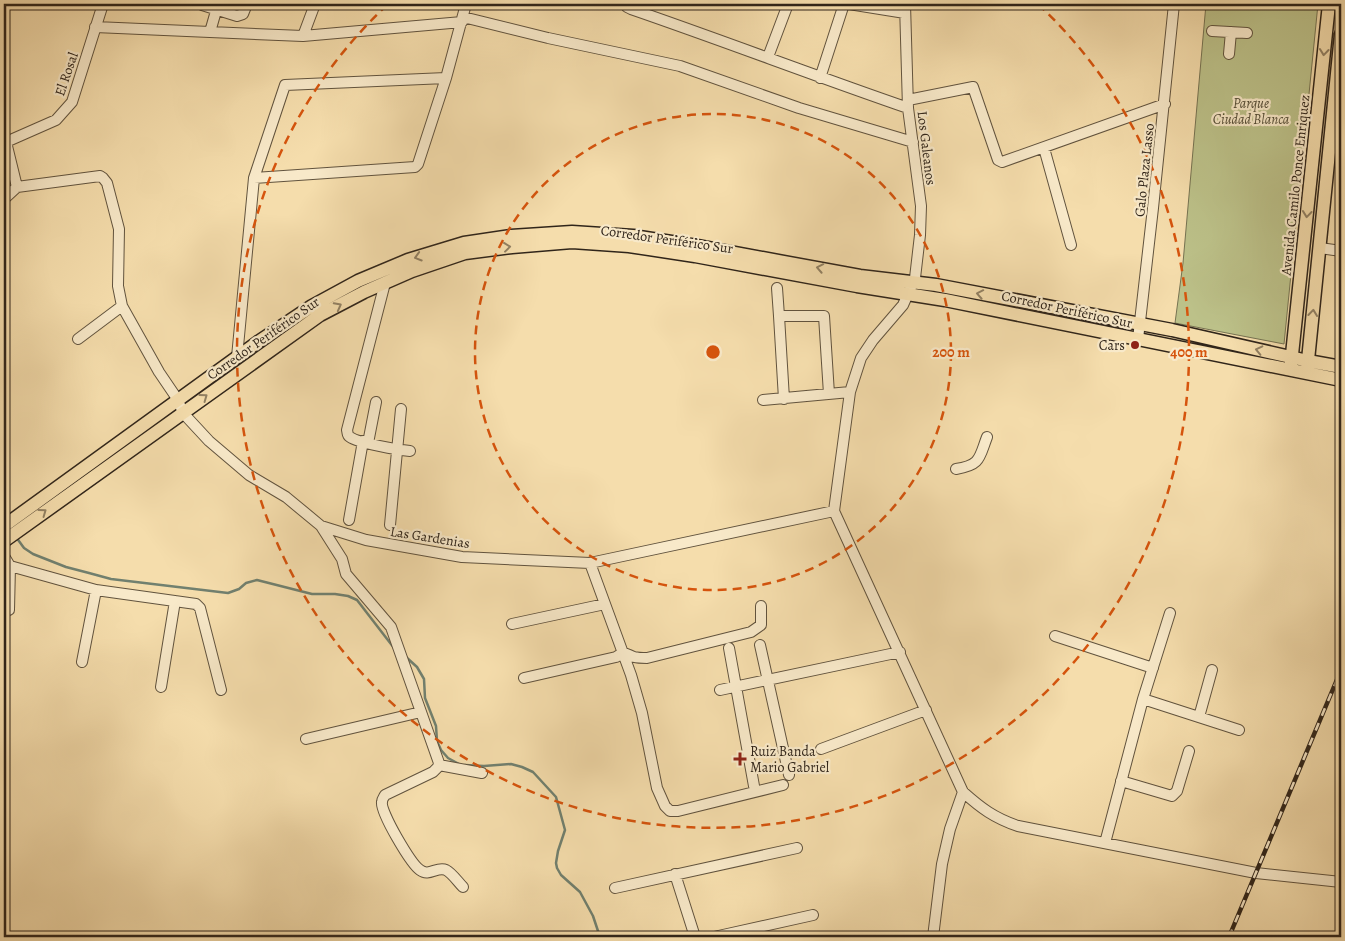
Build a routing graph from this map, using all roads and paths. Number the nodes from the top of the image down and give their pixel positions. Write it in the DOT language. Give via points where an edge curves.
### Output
graph roads {
  1 [pos="8,4"];
  2 [pos="102,4"];
  3 [pos="247,4"];
  4 [pos="315,4"];
  5 [pos="466,4"];
  6 [pos="626,4"];
  7 [pos="788,4"];
  8 [pos="844,4"];
  9 [pos="849,4"];
  10 [pos="1174,4"];
  11 [pos="1329,4"];
  12 [pos="202,5"];
  13 [pos="4,6"];
  14 [pos="217,6"];
  15 [pos="905,8"];
  16 [pos="463,19"];
  17 [pos="95,27"];
  18 [pos="1212,31"];
  19 [pos="210,32"];
  20 [pos="1231,32"];
  21 [pos="1247,33"];
  22 [pos="1341,34"];
  23 [pos="303,36"];
  24 [pos="1229,54"];
  25 [pos="768,57"];
  26 [pos="1340,61"];
  27 [pos="446,78"];
  28 [pos="820,78"];
  29 [pos="908,104"];
  30 [pos="1165,104"];
  31 [pos="5,142"];
  32 [pos="912,142"];
  33 [pos="1044,148"];
  34 [pos="7,159"];
  35 [pos="254,178"];
  36 [pos="17,187"];
  37 [pos="4,199"];
  38 [pos="1071,245"];
  39 [pos="1320,248"];
  40 [pos="1341,251"];
  41 [pos="914,282"];
  42 [pos="385,283"];
  43 [pos="1300,284"];
  44 [pos="1316,286"];
  45 [pos="777,288"];
  46 [pos="908,294"];
  47 [pos="122,306"];
  48 [pos="779,316"];
  49 [pos="1140,324"];
  50 [pos="78,339"];
  51 [pos="1138,339"];
  52 [pos="237,358"];
  53 [pos="1291,364"];
  54 [pos="1307,367"];
  55 [pos="1341,367"];
  56 [pos="1341,380"];
  57 [pos="850,392"];
  58 [pos="829,394"];
  59 [pos="784,399"];
  60 [pos="178,400"];
  61 [pos="763,400"];
  62 [pos="376,402"];
  63 [pos="401,409"];
  64 [pos="183,413"];
  65 [pos="987,437"];
  66 [pos="365,442"];
  67 [pos="396,450"];
  68 [pos="410,451"];
  69 [pos="956,469"];
  70 [pos="834,511"];
  71 [pos="349,520"];
  72 [pos="390,525"];
  73 [pos="4,526"];
  74 [pos="321,526"];
  75 [pos="4,541"];
  76 [pos="4,556"];
  77 [pos="590,564"];
  78 [pos="10,566"];
  79 [pos="96,590"];
  80 [pos="175,601"];
  81 [pos="605,604"];
  82 [pos="761,606"];
  83 [pos="9,610"];
  84 [pos="1170,613"];
  85 [pos="512,624"];
  86 [pos="1055,636"];
  87 [pos="760,645"];
  88 [pos="728,648"];
  89 [pos="622,652"];
  90 [pos="900,652"];
  91 [pos="82,662"];
  92 [pos="1153,668"];
  93 [pos="1212,670"];
  94 [pos="524,678"];
  95 [pos="768,680"];
  96 [pos="161,687"];
  97 [pos="735,687"];
  98 [pos="221,690"];
  99 [pos="720,690"];
  100 [pos="1143,699"];
  101 [pos="926,710"];
  102 [pos="421,712"];
  103 [pos="1199,717"];
  104 [pos="1239,730"];
  105 [pos="306,739"];
  106 [pos="821,749"];
  107 [pos="1189,751"];
  108 [pos="439,765"];
  109 [pos="482,773"];
  110 [pos="789,775"];
  111 [pos="1122,781"];
  112 [pos="783,785"];
  113 [pos="754,786"];
  114 [pos="963,792"];
  115 [pos="1105,843"];
  116 [pos="798,848"];
  117 [pos="675,874"];
  118 [pos="1341,882"];
  119 [pos="463,887"];
  120 [pos="615,888"];
  121 [pos="814,915"];
  122 [pos="695,937"];
  123 [pos="714,937"];
  124 [pos="933,937"];
  1 -- 13 [label="street"];
  2 -- 17 [label="street, El Rosal"];
  3 -- 14 [label="street" via="243,14 237,16"];
  4 -- 23 [label="street"];
  5 -- 16 [label="street"];
  6 -- 25 [label="street" via="631,9"];
  7 -- 25 [label="street"];
  8 -- 28 [label="street"];
  9 -- 15 [label="street"];
  10 -- 30 [label="street, Galo Plaza Lasso"];
  11 -- 43 [label="main road, Avenida Camilo Ponce Enriquez, one-way"];
  12 -- 14 [label="street"];
  14 -- 19 [label="street"];
  15 -- 29 [label="street, Los Galeanos"];
  16 -- 23 [label="street"];
  16 -- 27 [label="street"];
  16 -- 32 [label="street" via="680,66 799,108"];
  17 -- 19 [label="street"];
  17 -- 31 [label="street, El Rosal" via="72,102 56,120"];
  18 -- 20 [label="street"];
  19 -- 23 [label="street"];
  20 -- 21 [label="street"];
  20 -- 24 [label="street"];
  22 -- 26 [label="main road"];
  25 -- 28 [label="street"];
  26 -- 39 [label="main road"];
  27 -- 35 [label="street" via="415,167"];
  27 -- 35 [label="street" via="285,85"];
  28 -- 29 [label="street"];
  29 -- 32 [label="street, Los Galeanos"];
  29 -- 33 [label="street" via="973,87 998,160 1008,161"];
  30 -- 33 [label="street"];
  30 -- 49 [label="street, Galo Plaza Lasso"];
  31 -- 34 [label="street, El Rosal"];
  32 -- 41 [label="street, Los Galeanos" via="921,206"];
  33 -- 38 [label="street"];
  34 -- 36 [label="street, El Rosal"];
  35 -- 52 [label="street"];
  36 -- 37 [label="street"];
  36 -- 47 [label="street" via="100,176 107,182 119,229 118,286"];
  39 -- 40 [label="street"];
  39 -- 44 [label="main road"];
  41 -- 46 [label="street, Los Galeanos"];
  49 -- 41 [label="main road, Corredor Periférico Sur, one-way"];
  41 -- 52 [label="main road, Corredor Periférico Sur, one-way" via="860,276 633,236 572,232 511,236 464,243 408,260 358,281 312,306"];
  42 -- 46 [label="main road, Corredor Periférico Sur, one-way" via="465,253 572,242 629,246"];
  64 -- 42 [label="main road, Corredor Periférico Sur, one-way" via="320,315"];
  42 -- 66 [label="street" via="347,430 351,438"];
  43 -- 44 [label="main road"];
  43 -- 53 [label="main road, Avenida Camilo Ponce Enriquez"];
  54 -- 44 [label="main road, one-way"];
  45 -- 48 [label="street"];
  46 -- 51 [label="main road, Corredor Periférico Sur"];
  46 -- 57 [label="street, Los Galeanos" via="861,358"];
  47 -- 50 [label="street"];
  47 -- 60 [label="street, Las Gardenias"];
  48 -- 58 [label="street" via="824,316"];
  48 -- 59 [label="street"];
  49 -- 51 [label="street, Galo Plaza Lasso"];
  53 -- 49 [label="main road, Corredor Periférico Sur, one-way"];
  51 -- 53 [label="main road, Corredor Periférico Sur"];
  52 -- 60 [label="main road, Corredor Periférico Sur"];
  53 -- 54 [label="main road, Corredor Periférico Sur"];
  54 -- 55 [label="main road, Corredor Periférico Sur"];
  54 -- 56 [label="main road, Corredor Periférico Sur"];
  57 -- 58 [label="street"];
  57 -- 70 [label="street, Los Galeanos"];
  58 -- 59 [label="street"];
  59 -- 61 [label="street"];
  60 -- 64 [label="street, Las Gardenias"];
  60 -- 73 [label="main road, Corredor Periférico Sur"];
  62 -- 66 [label="street"];
  63 -- 67 [label="street"];
  64 -- 74 [label="street, Las Gardenias" via="209,441 249,475 286,497"];
  75 -- 64 [label="main road, Corredor Periférico Sur, one-way"];
  65 -- 69 [label="street" via="977,462"];
  66 -- 67 [label="street"];
  66 -- 71 [label="street"];
  67 -- 68 [label="street"];
  67 -- 72 [label="street"];
  70 -- 77 [label="street, Las Gardenias"];
  70 -- 90 [label="street"];
  74 -- 77 [label="street, Las Gardenias" via="366,540 462,557"];
  74 -- 102 [label="street" via="342,559 346,574 391,627"];
  76 -- 78 [label="street"];
  77 -- 81 [label="street"];
  78 -- 79 [label="street"];
  78 -- 83 [label="street"];
  79 -- 80 [label="street"];
  79 -- 91 [label="street"];
  80 -- 96 [label="street"];
  80 -- 98 [label="street" via="191,602 200,608"];
  81 -- 85 [label="street"];
  81 -- 89 [label="street"];
  82 -- 89 [label="street" via="761,625 751,632 647,658"];
  84 -- 92 [label="street"];
  86 -- 92 [label="street"];
  87 -- 95 [label="street"];
  88 -- 97 [label="street"];
  89 -- 94 [label="street" via="616,657"];
  89 -- 112 [label="street" via="642,713 657,788 670,811"];
  90 -- 95 [label="street"];
  90 -- 101 [label="street"];
  92 -- 100 [label="street"];
  93 -- 103 [label="street"];
  95 -- 97 [label="street"];
  95 -- 110 [label="street"];
  97 -- 99 [label="street"];
  97 -- 113 [label="street"];
  100 -- 103 [label="street"];
  100 -- 111 [label="street"];
  101 -- 106 [label="street"];
  101 -- 114 [label="street"];
  102 -- 105 [label="street"];
  102 -- 108 [label="street"];
  103 -- 104 [label="street"];
  107 -- 111 [label="street" via="1177,791 1172,796"];
  108 -- 109 [label="street"];
  108 -- 119 [label="street" via="433,772 385,795 383,808 409,858 419,869 425,873 446,870"];
  111 -- 115 [label="street"];
  114 -- 115 [label="street" via="986,812 1009,823"];
  114 -- 124 [label="street" via="942,864"];
  115 -- 118 [label="street" via="1256,873"];
  116 -- 117 [label="street"];
  117 -- 120 [label="street"];
  117 -- 122 [label="street"];
  121 -- 123 [label="street"];
}
